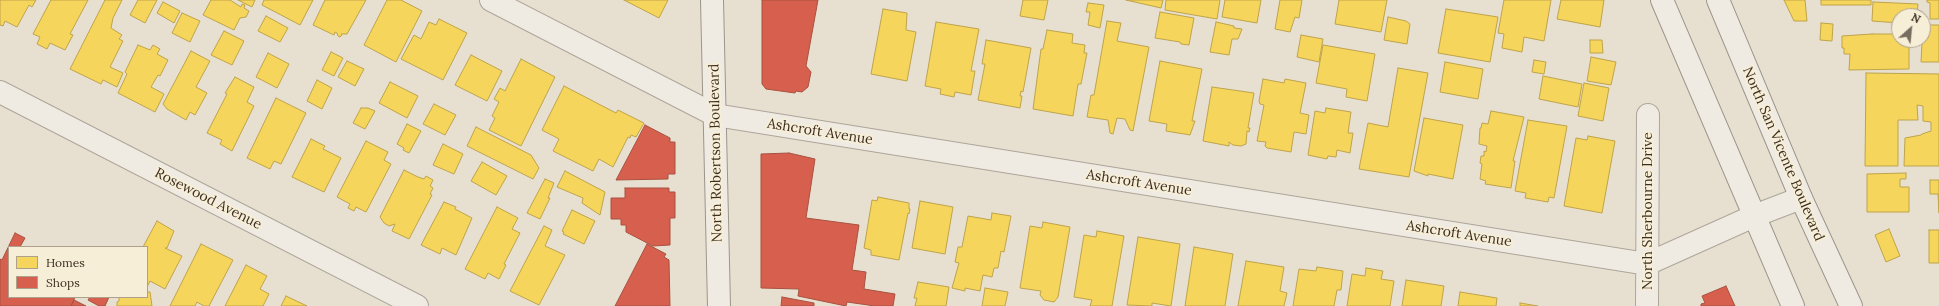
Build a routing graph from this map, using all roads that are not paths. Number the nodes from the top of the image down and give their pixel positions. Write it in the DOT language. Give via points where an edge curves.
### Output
graph roads {
  1 [pos="491,0"];
  2 [pos="712,0"];
  3 [pos="1662,0"];
  4 [pos="1718,0"];
  5 [pos="0,92"];
  6 [pos="715,115"];
  7 [pos="1648,116"];
  8 [pos="1801,198"];
  9 [pos="1754,216"];
  10 [pos="1647,264"];
  11 [pos="417,306"];
  12 [pos="719,306"];
  13 [pos="1648,306"];
  14 [pos="1793,306"];
  15 [pos="1851,306"];
  1 -- 6 [label="street, Ashcroft Avenue"];
  2 -- 6 [label="street, North Robertson Boulevard"];
  3 -- 9 [label="street"];
  4 -- 8 [label="street, North San Vicente Boulevard"];
  5 -- 11 [label="street, Rosewood Avenue"];
  6 -- 10 [label="street, Ashcroft Avenue"];
  6 -- 12 [label="street, North Robertson Boulevard"];
  7 -- 10 [label="street, North Sherbourne Drive"];
  8 -- 9 [label="street"];
  8 -- 15 [label="street, North San Vicente Boulevard"];
  9 -- 10 [label="street"];
  9 -- 14 [label="street"];
  10 -- 13 [label="street, North Sherbourne Drive"];
}
